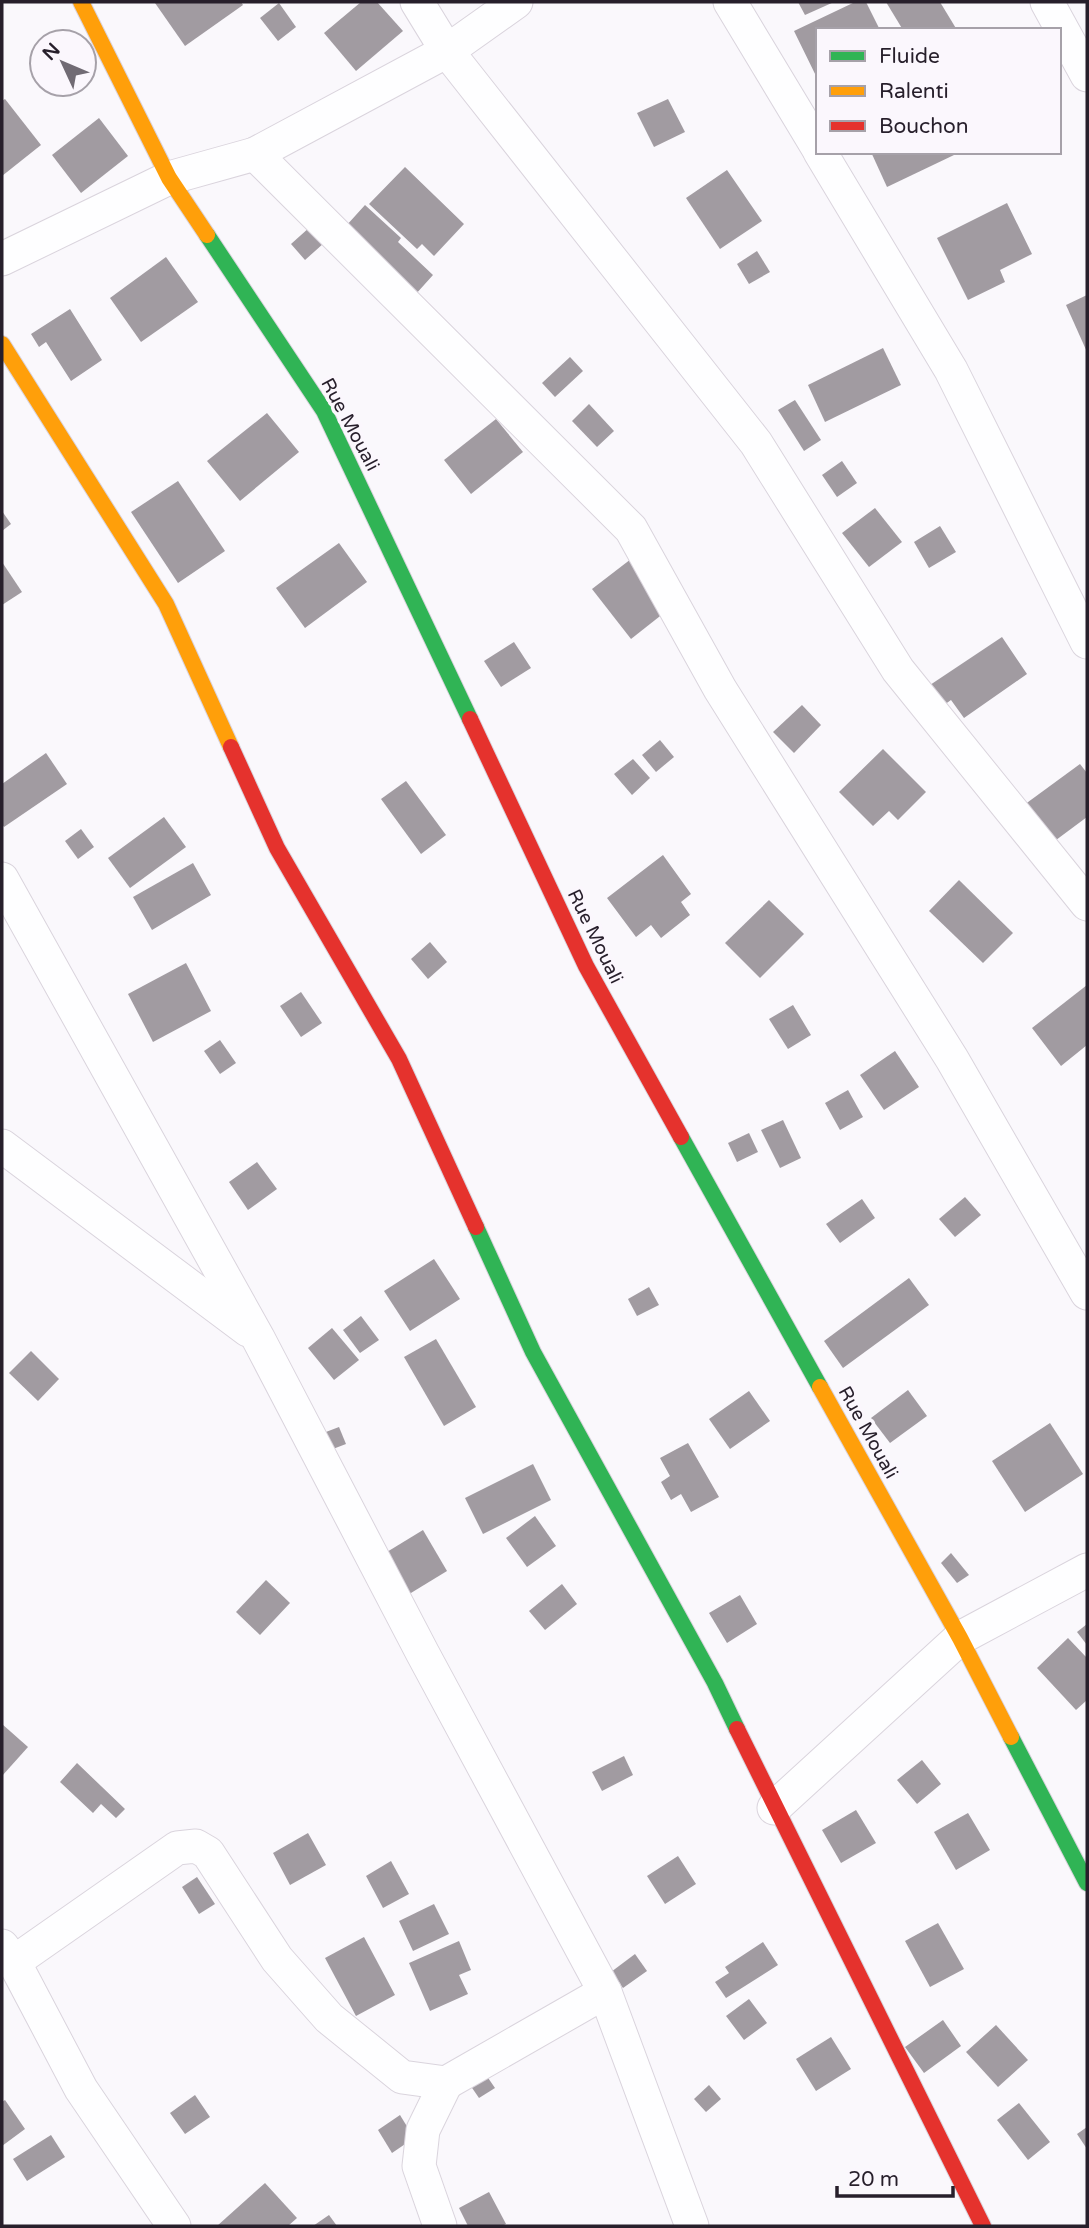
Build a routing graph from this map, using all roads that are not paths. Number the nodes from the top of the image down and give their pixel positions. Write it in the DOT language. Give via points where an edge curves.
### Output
graph roads {
  1 [pos="81,2"];
  2 [pos="417,2"];
  3 [pos="516,2"];
  4 [pos="730,2"];
  5 [pos="1047,2"];
  6 [pos="447,51"];
  7 [pos="1087,75"];
  8 [pos="816,145"];
  9 [pos="255,154"];
  10 [pos="821,154"];
  11 [pos="169,178"];
  12 [pos="2,259"];
  13 [pos="2,344"];
  14 [pos="1087,642"];
  15 [pos="2,879"];
  16 [pos="1087,904"];
  17 [pos="2,1146"];
  18 [pos="1087,1293"];
  19 [pos="258,1338"];
  20 [pos="1087,1570"];
  21 [pos="960,1638"];
  22 [pos="774,1808"];
  23 [pos="1087,1883"];
  24 [pos="8,1954"];
  25 [pos="605,1992"];
  26 [pos="446,2083"];
  27 [pos="174,2226"];
  28 [pos="440,2226"];
  29 [pos="692,2226"];
  30 [pos="983,2226"];
  1 -- 11 [label="street, Rue Mouali"];
  2 -- 6 [label="street"];
  3 -- 6 [label="street"];
  4 -- 8 [label="street"];
  5 -- 7 [label="street"];
  6 -- 9 [label="street"];
  6 -- 16 [label="street" via="757,443 898,670"];
  9 -- 11 [label="street"];
  9 -- 18 [label="street" via="631,529 720,688 951,1059"];
  10 -- 14 [label="street" via="951,370"];
  11 -- 12 [label="street"];
  11 -- 21 [label="street, Rue Mouali" via="324,411 586,966"];
  13 -- 22 [label="street" via="166,604 277,848 398,1059 533,1352 715,1684"];
  15 -- 19 [label="street"];
  17 -- 19 [label="street"];
  19 -- 25 [label="street"];
  20 -- 21 [label="street"];
  21 -- 22 [label="street"];
  21 -- 23 [label="street, Rue Mouali"];
  22 -- 30 [label="street"];
  24 -- 26 [label="street" via="177,1849 195,1846 208,1853 276,1959 330,2018 402,2077"];
  24 -- 27 [label="street" via="81,2089"];
  25 -- 26 [label="street"];
  25 -- 29 [label="street"];
  26 -- 28 [label="street" via="423,2130 419,2166"];
}
